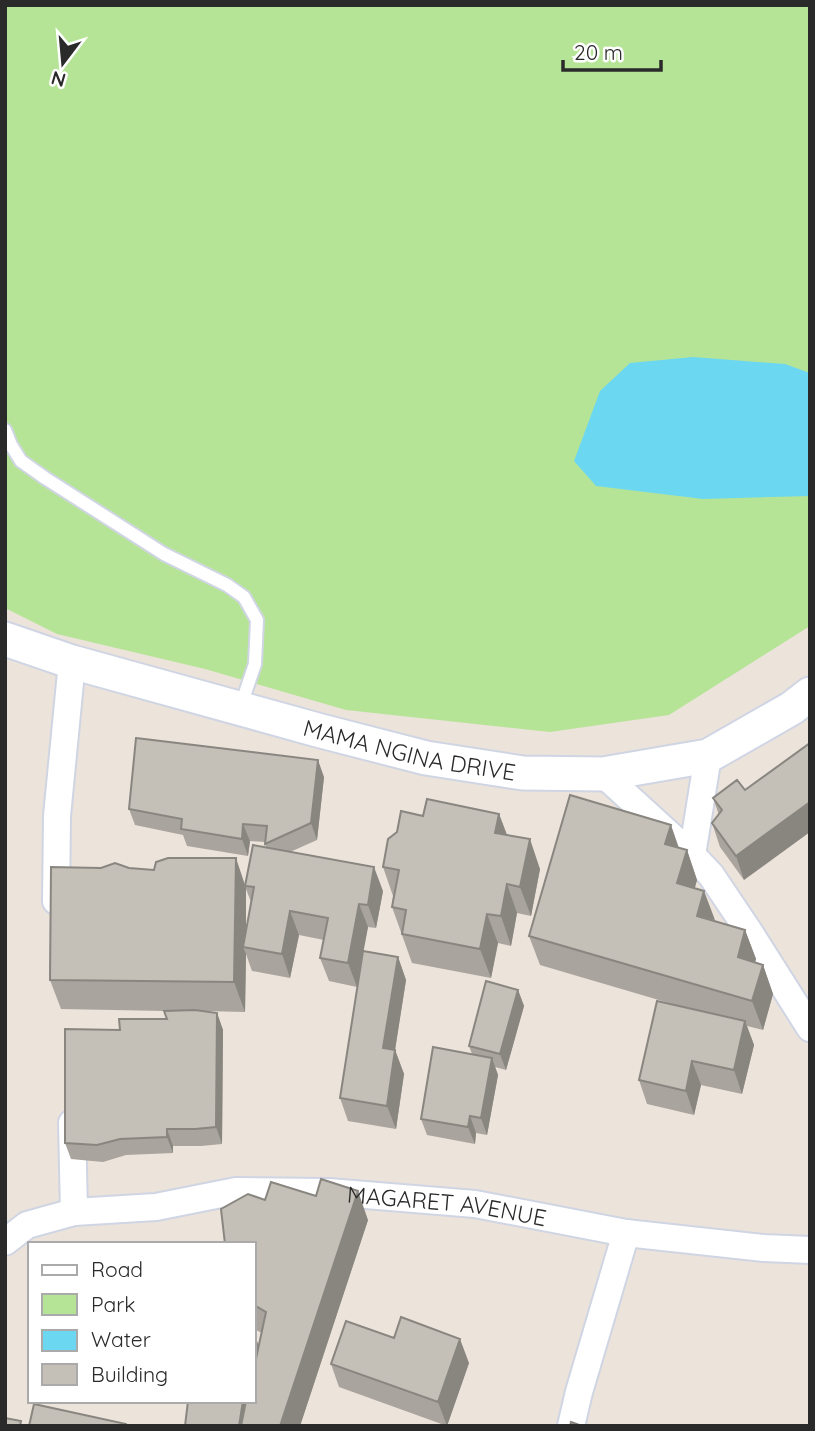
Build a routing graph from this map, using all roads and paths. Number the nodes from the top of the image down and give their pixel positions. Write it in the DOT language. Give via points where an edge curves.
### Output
graph roads {
  1 [pos="5,430"];
  2 [pos="5,639"];
  3 [pos="72,662"];
  4 [pos="810,694"];
  5 [pos="240,709"];
  6 [pos="708,756"];
  7 [pos="603,774"];
  8 [pos="692,855"];
  9 [pos="55,920"];
  10 [pos="810,1028"];
  11 [pos="72,1095"];
  12 [pos="74,1213"];
  13 [pos="626,1233"];
  14 [pos="5,1242"];
  15 [pos="810,1250"];
  16 [pos="571,1426"];
  1 -- 5 [label="lane" via="21,461 45,478 164,554 244,597 257,620 255,664"];
  2 -- 3 [label="street, MAMA NGINA DRIVE"];
  3 -- 5 [label="street, MAMA NGINA DRIVE"];
  3 -- 9 [label="street" via="57,816"];
  4 -- 6 [label="street, MAMA NGINA DRIVE"];
  5 -- 7 [label="street, MAMA NGINA DRIVE" via="426,758 523,773"];
  6 -- 7 [label="street, MAMA NGINA DRIVE"];
  6 -- 8 [label="street"];
  7 -- 8 [label="street"];
  8 -- 10 [label="street" via="711,874"];
  11 -- 12 [label="street"];
  12 -- 13 [label="street, MAGARET AVENUE" via="156,1207 236,1191 329,1192 475,1204"];
  12 -- 14 [label="street, MAGARET AVENUE" via="27,1225"];
  13 -- 15 [label="street, MAGARET AVENUE"];
  13 -- 16 [label="street"];
}
